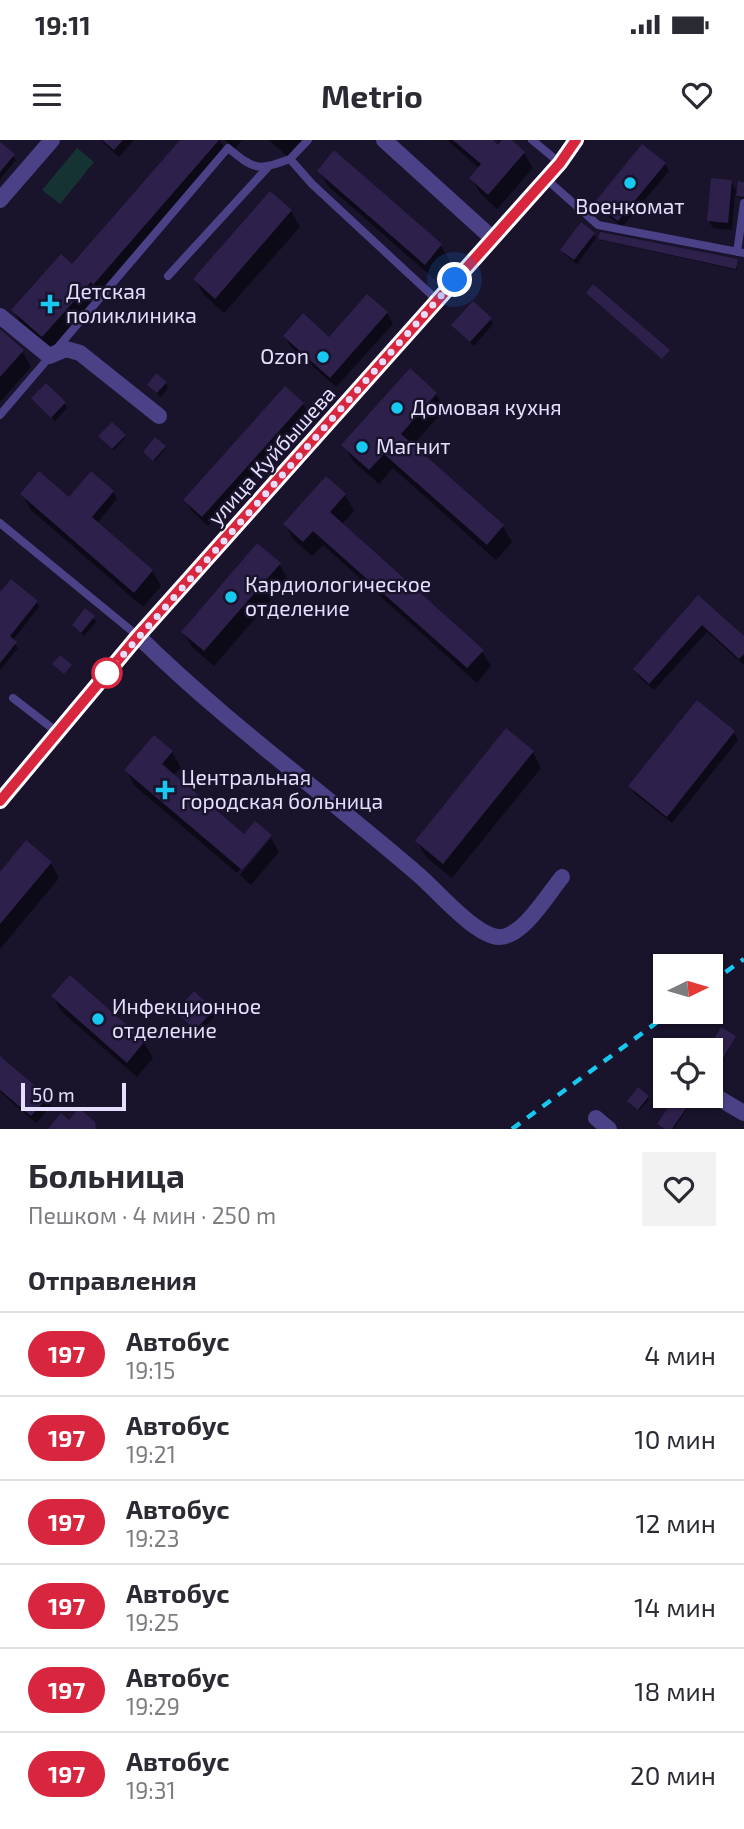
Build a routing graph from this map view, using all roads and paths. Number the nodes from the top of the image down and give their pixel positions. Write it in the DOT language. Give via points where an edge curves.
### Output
graph roads {
  1 [pos="52,140"];
  2 [pos="308,140"];
  3 [pos="384,140"];
  4 [pos="532,140"];
  5 [pos="576,140"];
  6 [pos="290,159"];
  7 [pos="560,163"];
  8 [pos="268,167"];
  9 [pos="545,178"];
  10 [pos="0,200"];
  11 [pos="744,203"];
  12 [pos="492,239"];
  13 [pos="740,252"];
  14 [pos="168,276"];
  15 [pos="437,300"];
  16 [pos="0,316"];
  17 [pos="49,356"];
  18 [pos="0,415"];
  19 [pos="159,416"];
  20 [pos="0,523"];
  21 [pos="138,636"];
  22 [pos="13,698"];
  23 [pos="57,732"];
  24 [pos="0,801"];
  25 [pos="562,877"];
  26 [pos="723,1101"];
  27 [pos="744,1113"];
  28 [pos="596,1118"];
  29 [pos="609,1129"];
  1 -- 10 [label="street"];
  2 -- 6 [label="lane"];
  3 -- 12 [label="street"];
  4 -- 7 [label="lane"];
  5 -- 7 [label="street, улица Куйбышева"];
  6 -- 8 [label="lane"];
  6 -- 15 [label="lane"];
  7 -- 9 [label="street, улица Куйбышева"];
  8 -- 14 [label="lane"];
  8 -- 17 [label="lane" via="250,166 228,148"];
  9 -- 12 [label="street, улица Куйбышева"];
  9 -- 13 [label="lane" via="598,225"];
  11 -- 13 [label="lane"];
  12 -- 15 [label="street, улица Куйбышева"];
  15 -- 21 [label="street, улица Куйбышева"];
  16 -- 17 [label="street"];
  17 -- 18 [label="lane"];
  17 -- 19 [label="street" via="66,349 80,353"];
  20 -- 21 [label="lane"];
  21 -- 23 [label="street, улица Куйбышева"];
  21 -- 25 [label="street" via="175,673 485,934 502,937 520,930"];
  22 -- 23 [label="lane"];
  23 -- 24 [label="street, улица Куйбышева"];
  26 -- 27 [label="street"];
  28 -- 29 [label="street"];
}
